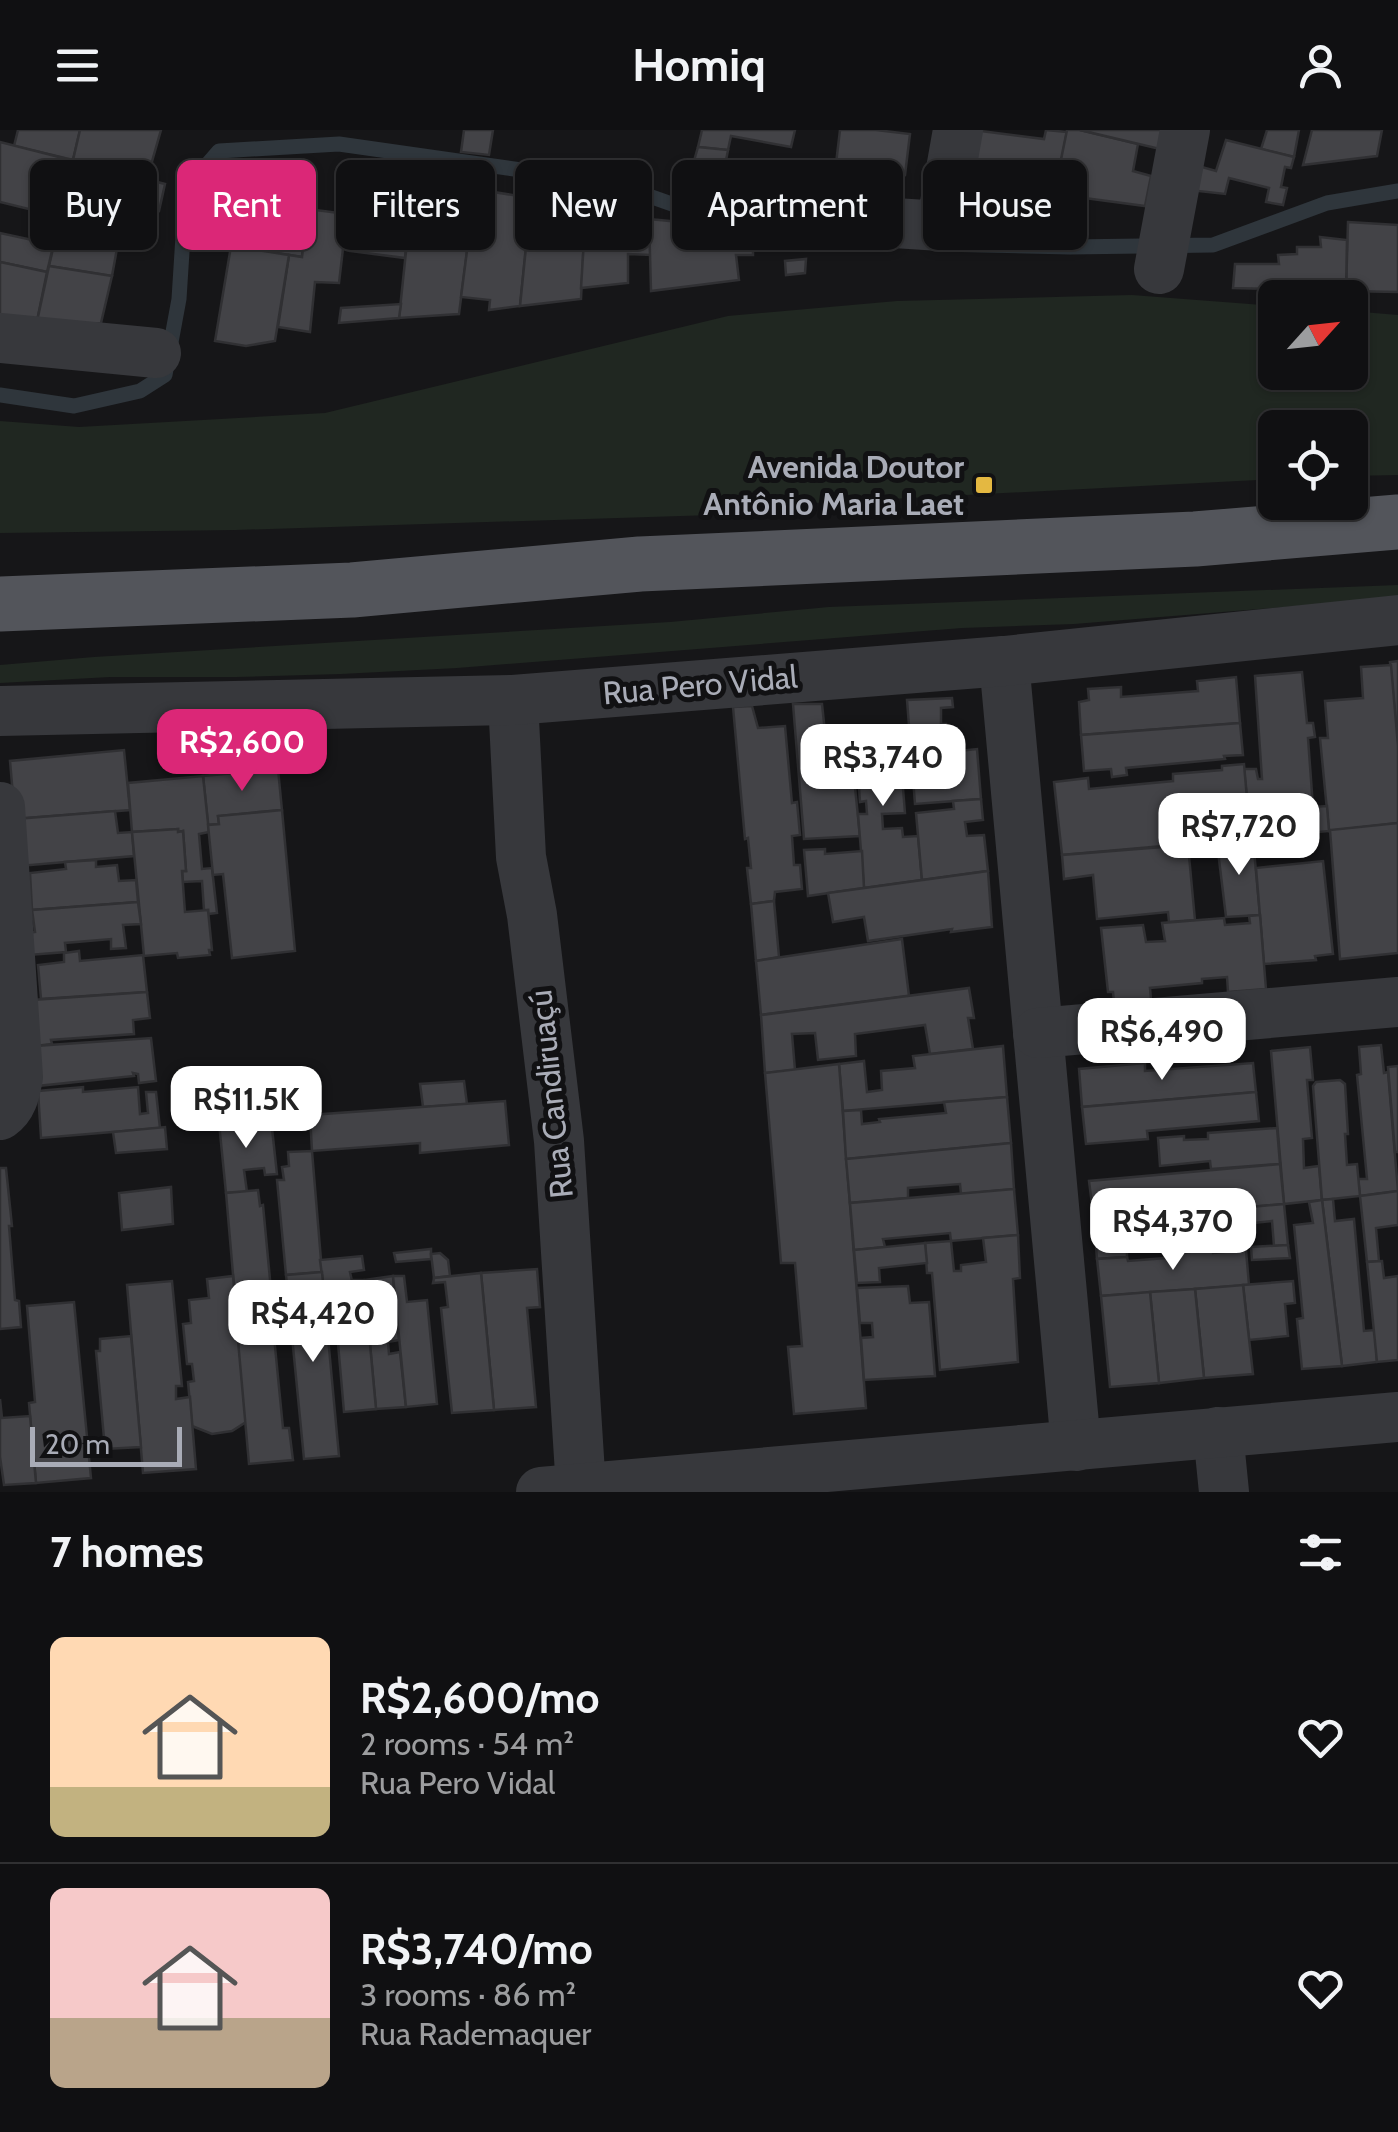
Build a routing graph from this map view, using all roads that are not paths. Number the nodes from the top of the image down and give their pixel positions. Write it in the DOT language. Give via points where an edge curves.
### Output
graph roads {
  1 [pos="958,130"];
  2 [pos="1186,130"];
  3 [pos="903,224"];
  4 [pos="1160,268"];
  5 [pos="0,338"];
  6 [pos="156,353"];
  7 [pos="1398,522"];
  8 [pos="0,604"];
  9 [pos="1398,620"];
  10 [pos="1004,662"];
  11 [pos="513,700"];
  12 [pos="0,711"];
  13 [pos="0,807"];
  14 [pos="1398,1002"];
  15 [pos="1038,1034"];
  16 [pos="0,1116"];
  17 [pos="1398,1417"];
  18 [pos="1218,1432"];
  19 [pos="1076,1446"];
  20 [pos="561,1490"];
  21 [pos="1224,1492"];
  1 -- 3 [label="street" via="940,226"];
  2 -- 4 [label="street"];
  5 -- 6 [label="street"];
  7 -- 8 [label="main road" via="1195,539 640,564 352,590"];
  9 -- 10 [label="street, Rua Pero Vidal"];
  10 -- 11 [label="street, Rua Pero Vidal"];
  10 -- 15 [label="street"];
  11 -- 12 [label="street, Rua Pero Vidal"];
  11 -- 20 [label="street, Rua Candiruaçú" via="521,857 559,1141"];
  13 -- 16 [label="street" via="18,1077"];
  14 -- 15 [label="street"];
  15 -- 19 [label="street"];
  17 -- 18 [label="street"];
  18 -- 19 [label="street"];
  18 -- 21 [label="street"];
  19 -- 20 [label="street"];
}
